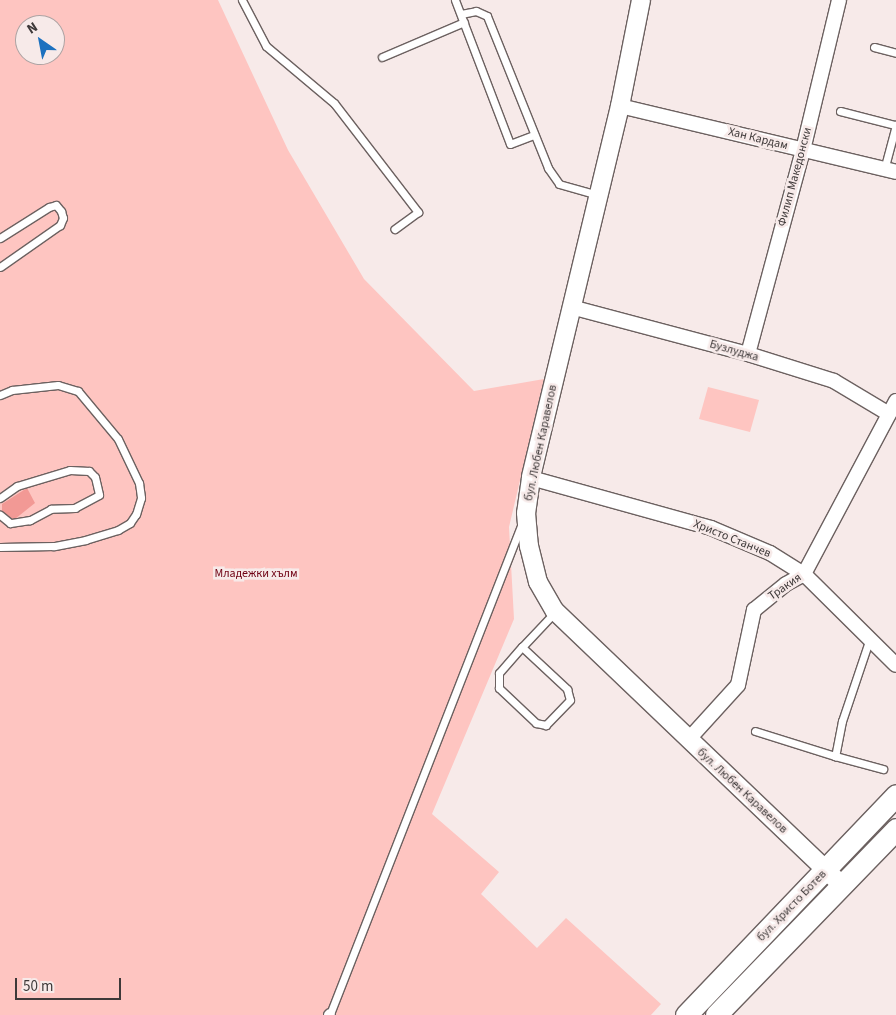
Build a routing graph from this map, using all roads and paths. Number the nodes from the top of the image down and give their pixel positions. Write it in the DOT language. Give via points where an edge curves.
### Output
graph roads {
  1 [pos="242,0"];
  2 [pos="455,0"];
  3 [pos="641,0"];
  4 [pos="839,0"];
  5 [pos="460,14"];
  6 [pos="464,22"];
  7 [pos="874,47"];
  8 [pos="896,53"];
  9 [pos="382,57"];
  10 [pos="620,106"];
  11 [pos="840,111"];
  12 [pos="896,125"];
  13 [pos="534,135"];
  14 [pos="803,150"];
  15 [pos="890,171"];
  16 [pos="598,195"];
  17 [pos="395,229"];
  18 [pos="0,238"];
  19 [pos="0,267"];
  20 [pos="571,307"];
  21 [pos="748,354"];
  22 [pos="0,395"];
  23 [pos="896,401"];
  24 [pos="889,414"];
  25 [pos="531,478"];
  26 [pos="0,498"];
  27 [pos="526,513"];
  28 [pos="0,514"];
  29 [pos="0,547"];
  30 [pos="804,574"];
  31 [pos="555,611"];
  32 [pos="870,638"];
  33 [pos="522,647"];
  34 [pos="896,665"];
  35 [pos="755,731"];
  36 [pos="688,740"];
  37 [pos="835,756"];
  38 [pos="883,769"];
  39 [pos="896,795"];
  40 [pos="896,829"];
  41 [pos="826,870"];
  42 [pos="843,886"];
  43 [pos="329,1014"];
  44 [pos="686,1015"];
  45 [pos="716,1015"];
  1 -- 17 [label="lane" via="266,46 334,103 418,212"];
  2 -- 5 [label="lane"];
  3 -- 10 [label="street, бул. Любен Каравелов"];
  4 -- 14 [label="street, Филип Македонски"];
  5 -- 6 [label="lane"];
  5 -- 13 [label="lane" via="476,11 487,16"];
  6 -- 9 [label="lane"];
  6 -- 13 [label="lane" via="510,144"];
  7 -- 8 [label="lane"];
  10 -- 14 [label="street, Хан Кардам"];
  10 -- 16 [label="street, бул. Любен Каравелов"];
  11 -- 12 [label="lane"];
  12 -- 15 [label="lane"];
  13 -- 16 [label="lane" via="548,168 559,184"];
  14 -- 15 [label="street, Хан Кардам"];
  14 -- 21 [label="street, Филип Македонски"];
  16 -- 20 [label="street, бул. Любен Каравелов"];
  18 -- 19 [label="lane" via="49,207 56,205 61,211 60,225"];
  20 -- 21 [label="street, Бузлуджа"];
  20 -- 25 [label="street, бул. Любен Каравелов"];
  21 -- 24 [label="street, Бузлуджа" via="834,381"];
  22 -- 29 [label="lane" via="12,390 58,385 78,391 118,439 139,483 140,498 130,523 118,530 54,546"];
  23 -- 24 [label="street, Тракия"];
  24 -- 30 [label="street, Тракия"];
  25 -- 27 [label="street, бул. Любен Каравелов"];
  25 -- 30 [label="street, Христо Станчев" via="711,528 770,553"];
  26 -- 28 [label="lane" via="17,486 70,470 89,471 95,477 99,495 75,508 51,509 30,520 10,523"];
  27 -- 31 [label="street, бул. Любен Каравелов" via="529,546 538,582"];
  27 -- 43 [label="lane"];
  30 -- 32 [label="street, Христо Станчев"];
  30 -- 36 [label="street, Тракия" via="754,610 738,685"];
  31 -- 33 [label="lane"];
  31 -- 36 [label="street, бул. Любен Каравелов"];
  32 -- 34 [label="street, Христо Станчев"];
  32 -- 37 [label="lane" via="842,721"];
  33 -- 33 [label="lane" via="500,673 498,688 536,723 546,725 570,700 568,689"];
  35 -- 37 [label="lane"];
  36 -- 41 [label="street, бул. Любен Каравелов"];
  37 -- 38 [label="lane"];
  39 -- 41 [label="main road, бул. Христо Ботев"];
  40 -- 42 [label="main road, бул. Христо Ботев"];
  41 -- 42 [label="street, бул. Любен Каравелов"];
  41 -- 44 [label="main road, бул. Христо Ботев"];
  42 -- 45 [label="main road, бул. Христо Ботев"];
}
